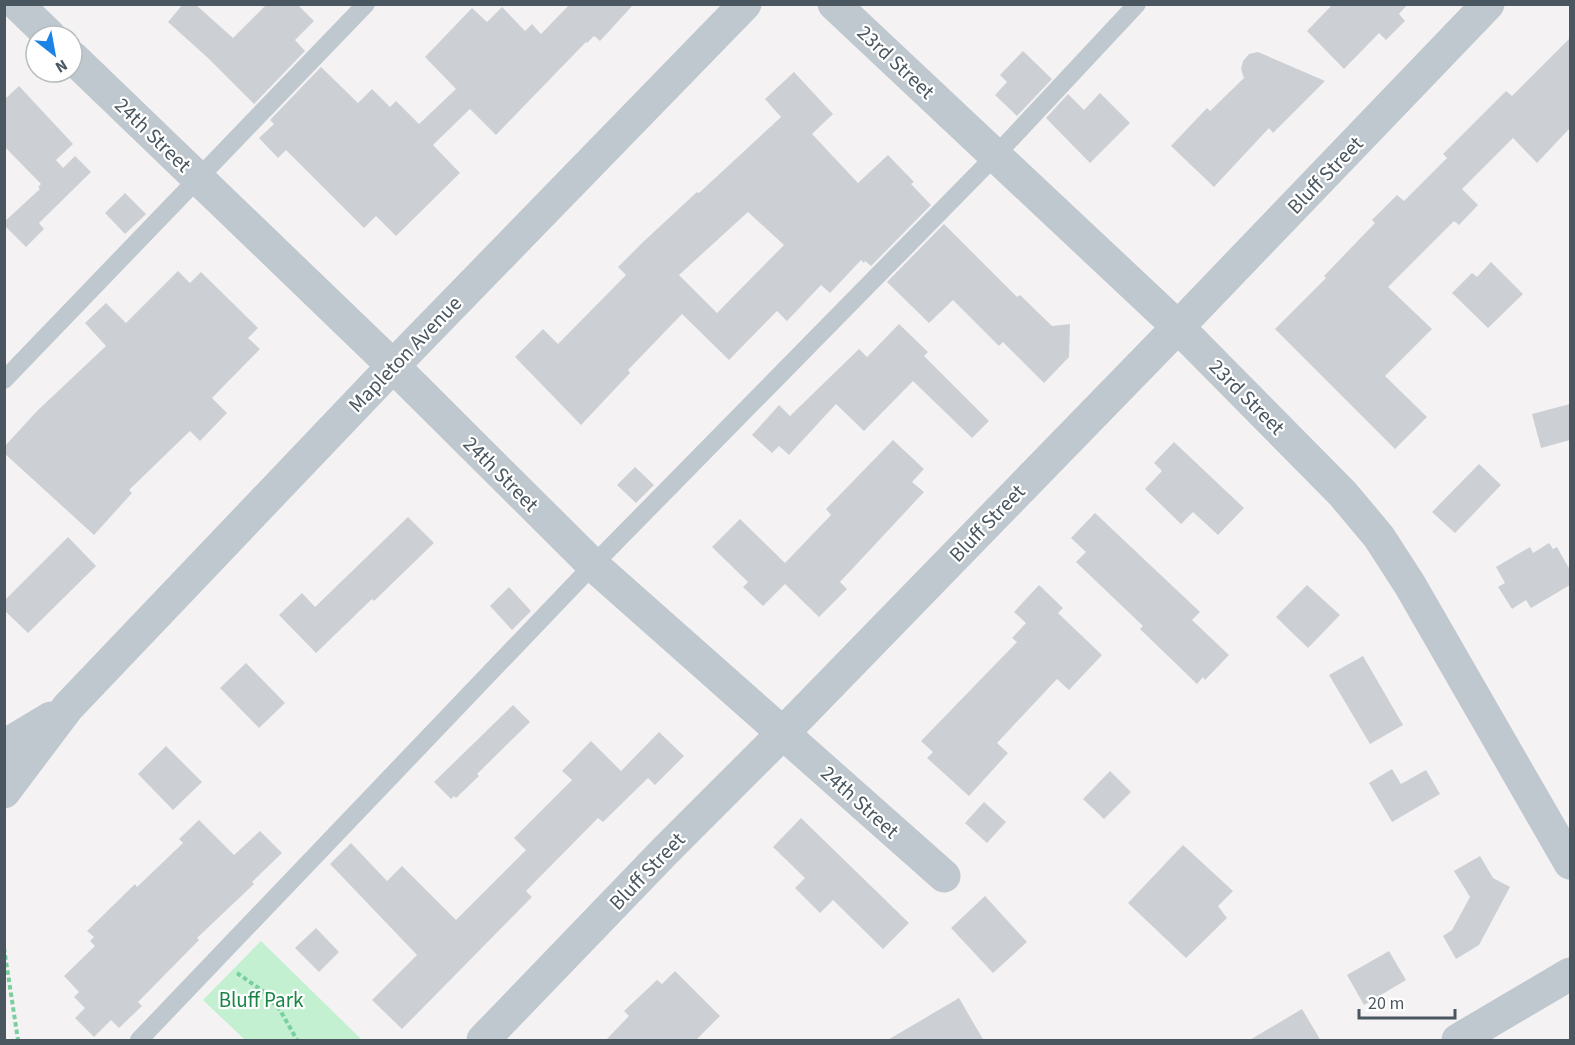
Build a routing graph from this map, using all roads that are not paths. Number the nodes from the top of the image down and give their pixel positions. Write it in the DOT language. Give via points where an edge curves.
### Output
graph roads {
  1 [pos="17,4"];
  2 [pos="366,4"];
  3 [pos="745,4"];
  4 [pos="834,4"];
  5 [pos="1137,4"];
  6 [pos="1488,4"];
  7 [pos="38,24"];
  8 [pos="84,69"];
  9 [pos="995,156"];
  10 [pos="200,180"];
  11 [pos="1178,327"];
  12 [pos="393,366"];
  13 [pos="4,381"];
  14 [pos="593,565"];
  15 [pos="68,707"];
  16 [pos="783,733"];
  17 [pos="4,746"];
  18 [pos="4,792"];
  19 [pos="1570,863"];
  20 [pos="944,876"];
  21 [pos="1570,974"];
  22 [pos="139,1041"];
  23 [pos="483,1041"];
  24 [pos="1458,1041"];
  1 -- 7 [label="street"];
  2 -- 10 [label="lane"];
  3 -- 12 [label="street, Mapleton Avenue"];
  4 -- 9 [label="street, 23rd Street"];
  5 -- 9 [label="lane"];
  6 -- 11 [label="street, Bluff Street"];
  8 -- 10 [label="street, 24th Street"];
  9 -- 11 [label="street, 23rd Street"];
  9 -- 14 [label="lane"];
  10 -- 12 [label="street, 24th Street"];
  10 -- 13 [label="lane"];
  11 -- 16 [label="street, Bluff Street"];
  11 -- 19 [label="street, 23rd Street" via="1343,494 1379,537"];
  12 -- 14 [label="street, 24th Street"];
  12 -- 15 [label="street, Mapleton Avenue"];
  14 -- 16 [label="street, 24th Street"];
  14 -- 22 [label="lane"];
  15 -- 17 [label="street, Mapleton Avenue"];
  15 -- 18 [label="street, Mapleton Avenue"];
  16 -- 20 [label="street, 24th Street"];
  16 -- 23 [label="street, Bluff Street"];
  21 -- 24 [label="street"];
}
